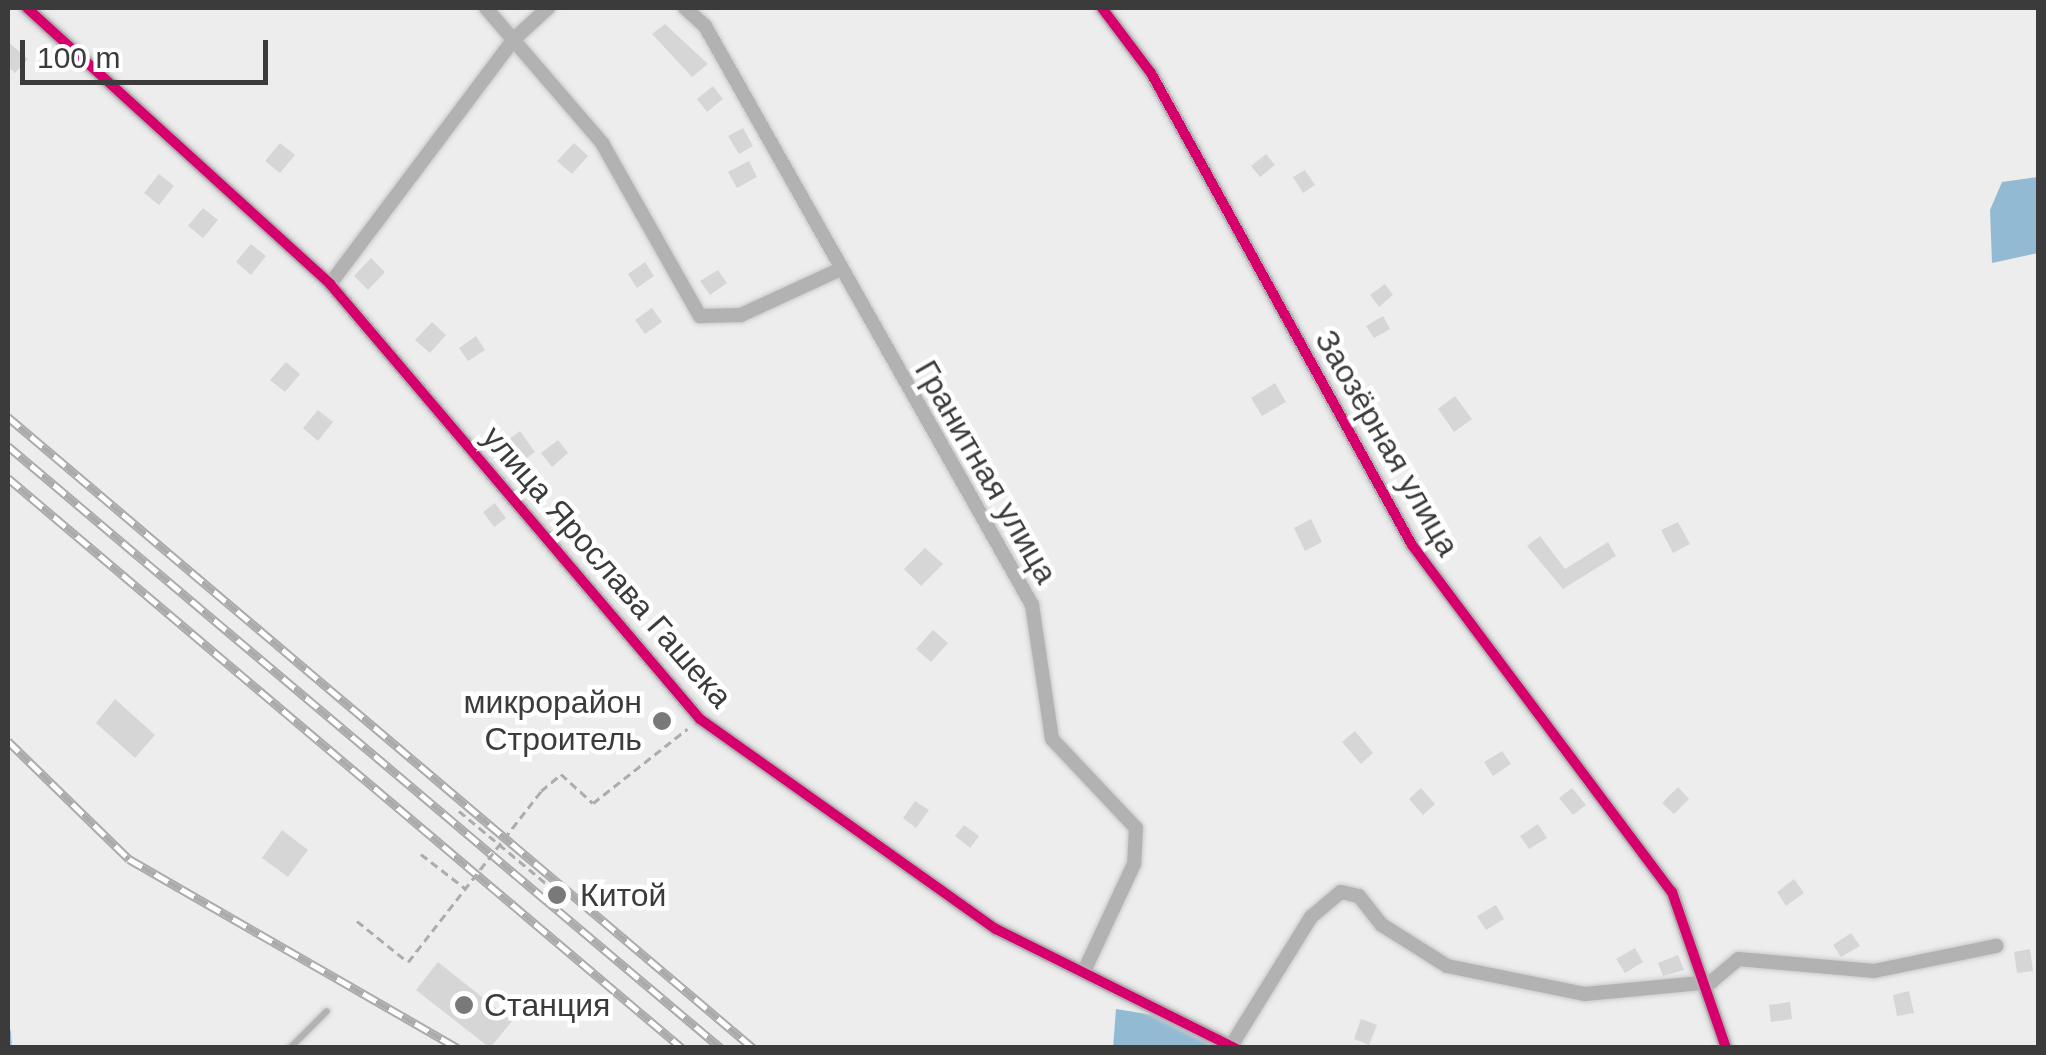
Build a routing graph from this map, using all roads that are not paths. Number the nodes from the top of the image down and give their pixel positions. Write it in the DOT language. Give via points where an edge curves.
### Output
graph roads {
  1 [pos="27,8"];
  2 [pos="486,8"];
  3 [pos="548,8"];
  4 [pos="685,8"];
  5 [pos="1102,8"];
  6 [pos="514,40"];
  7 [pos="840,270"];
  8 [pos="330,284"];
  9 [pos="1996,946"];
  10 [pos="1084,972"];
  11 [pos="1710,982"];
  12 [pos="327,1010"];
  13 [pos="1233,1047"];
  14 [pos="290,1048"];
  15 [pos="1726,1048"];
  1 -- 8 [label="street, улица Ярослава Гашека"];
  2 -- 6 [label="street"];
  3 -- 6 [label="street"];
  4 -- 7 [label="street, Гранитная улица" via="704,26"];
  5 -- 11 [label="street, Заозёрная улица" via="1151,73 1412,546 1648,852"];
  6 -- 7 [label="street" via="612,158 661,262 700,316 742,315"];
  6 -- 8 [label="street"];
  7 -- 10 [label="street, Гранитная улица" via="1032,604 1052,739 1136,828 1134,864"];
  8 -- 10 [label="street, улица Ярослава Гашека" via="700,719 996,928"];
  9 -- 11 [label="street" via="1874,971 1738,959"];
  10 -- 13 [label="street, улица Ярослава Гашека"];
  11 -- 13 [label="street" via="1585,994 1475,976 1414,949 1359,896 1341,892 1311,917"];
  11 -- 15 [label="street, Заозёрная улица"];
  12 -- 14 [label="lane"];
}
